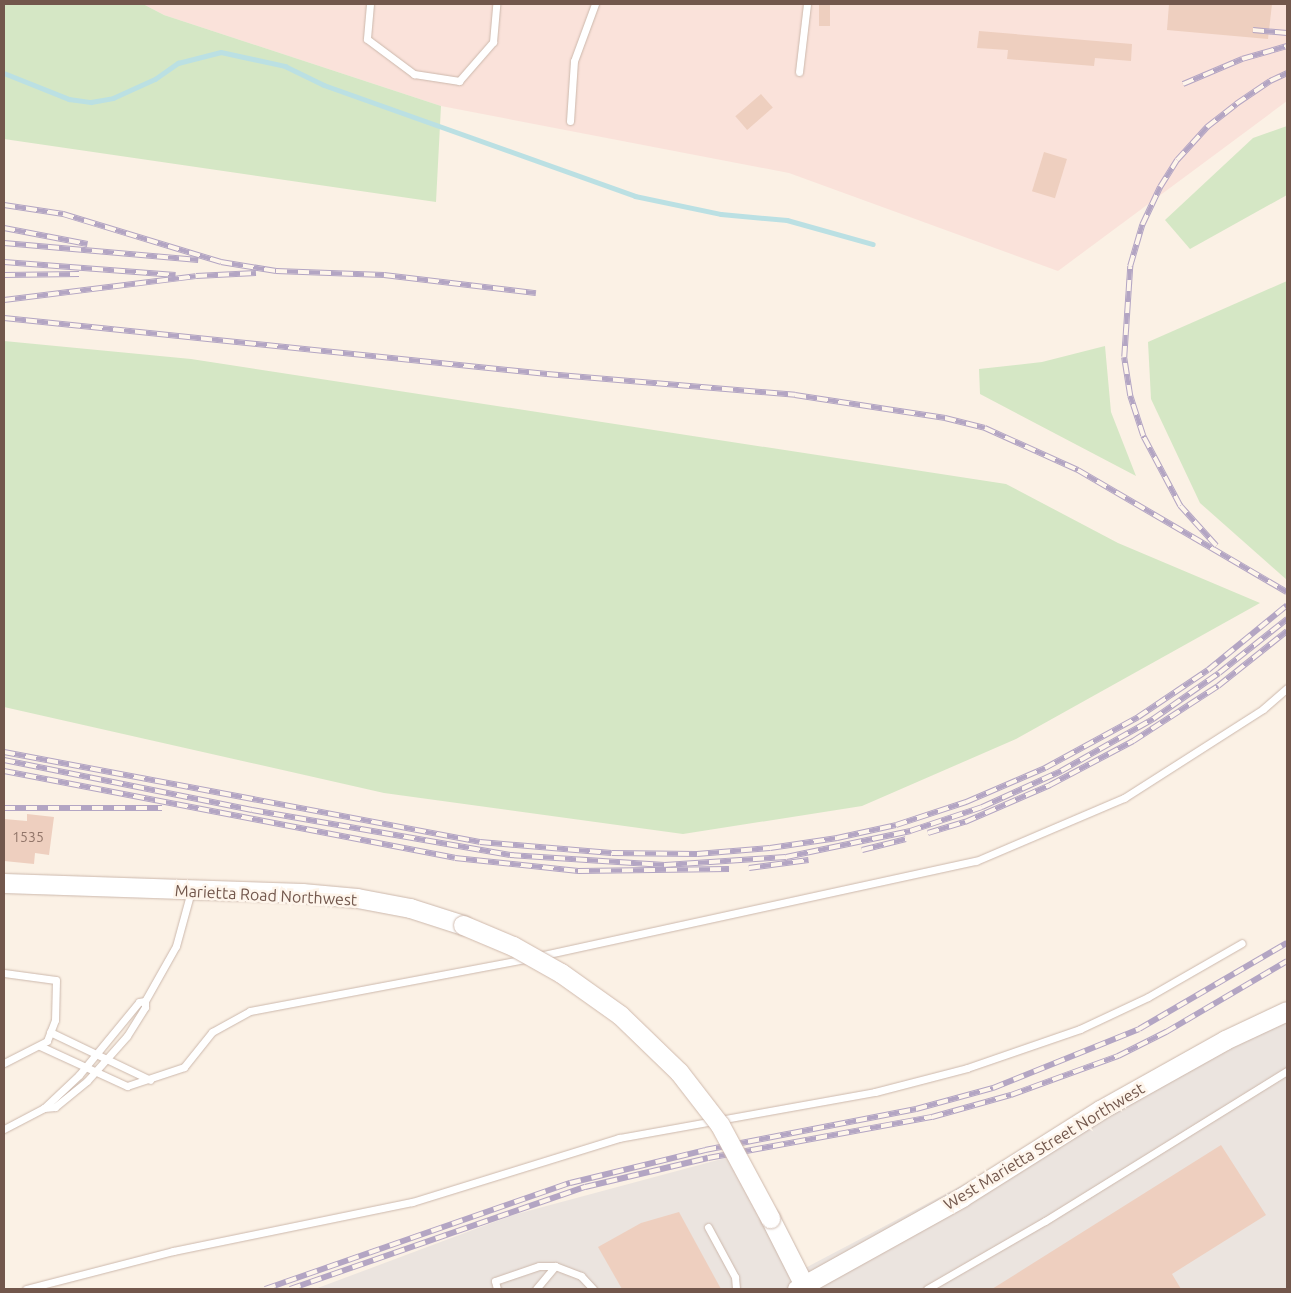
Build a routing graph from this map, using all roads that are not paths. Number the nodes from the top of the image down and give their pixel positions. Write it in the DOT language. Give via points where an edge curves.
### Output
graph roads {
  1 [pos="370,4"];
  2 [pos="496,4"];
  3 [pos="595,4"];
  4 [pos="807,4"];
  5 [pos="799,72"];
  6 [pos="570,120"];
  7 [pos="1287,688"];
  8 [pos="4,883"];
  9 [pos="191,891"];
  10 [pos="1242,943"];
  11 [pos="4,973"];
  12 [pos="145,1001"];
  13 [pos="1287,1011"];
  14 [pos="50,1032"];
  15 [pos="40,1046"];
  16 [pos="96,1056"];
  17 [pos="106,1061"];
  18 [pos="4,1063"];
  19 [pos="86,1068"];
  20 [pos="1287,1071"];
  21 [pos="95,1073"];
  22 [pos="150,1080"];
  23 [pos="44,1108"];
  24 [pos="4,1129"];
  25 [pos="708,1228"];
  26 [pos="555,1266"];
  27 [pos="802,1288"];
  28 [pos="26,1289"];
  29 [pos="497,1289"];
  30 [pos="536,1289"];
  31 [pos="593,1289"];
  32 [pos="736,1289"];
  33 [pos="927,1289"];
  1 -- 2 [label="lane" via="367,39 414,74 459,81 493,42"];
  3 -- 6 [label="lane" via="574,61"];
  4 -- 5 [label="lane"];
  7 -- 22 [label="lane" via="1263,709 1124,798 976,861 480,968 250,1011 212,1032 184,1067"];
  8 -- 9 [label="street, Marietta Road Northwest"];
  9 -- 12 [label="lane" via="182,932"];
  9 -- 27 [label="street, Marietta Road Northwest, bridge" via="357,898 410,908 513,946 562,973 620,1015 679,1072 720,1125 770,1218"];
  10 -- 28 [label="lane" via="1148,997 1080,1028 967,1068 874,1092 618,1138 412,1202 172,1251"];
  11 -- 14 [label="lane" via="56,980 55,1020"];
  12 -- 16 [label="lane" via="139,1002"];
  12 -- 17 [label="lane" via="141,1015"];
  13 -- 27 [label="street, West Marietta Street Northwest" via="1225,1040 1100,1110 962,1197"];
  14 -- 15 [label="lane"];
  14 -- 16 [label="lane"];
  15 -- 18 [label="lane"];
  15 -- 19 [label="lane"];
  16 -- 17 [label="lane"];
  16 -- 19 [label="lane"];
  17 -- 21 [label="lane"];
  17 -- 22 [label="lane"];
  19 -- 21 [label="lane"];
  19 -- 23 [label="lane"];
  20 -- 33 [label="lane" via="1045,1221"];
  21 -- 22 [label="lane" via="126,1086"];
  21 -- 23 [label="lane" via="54,1107"];
  23 -- 24 [label="lane"];
  25 -- 32 [label="lane" via="735,1277"];
  26 -- 29 [label="lane" via="539,1266 495,1281"];
  26 -- 30 [label="lane"];
  26 -- 31 [label="lane" via="581,1276"];
}
